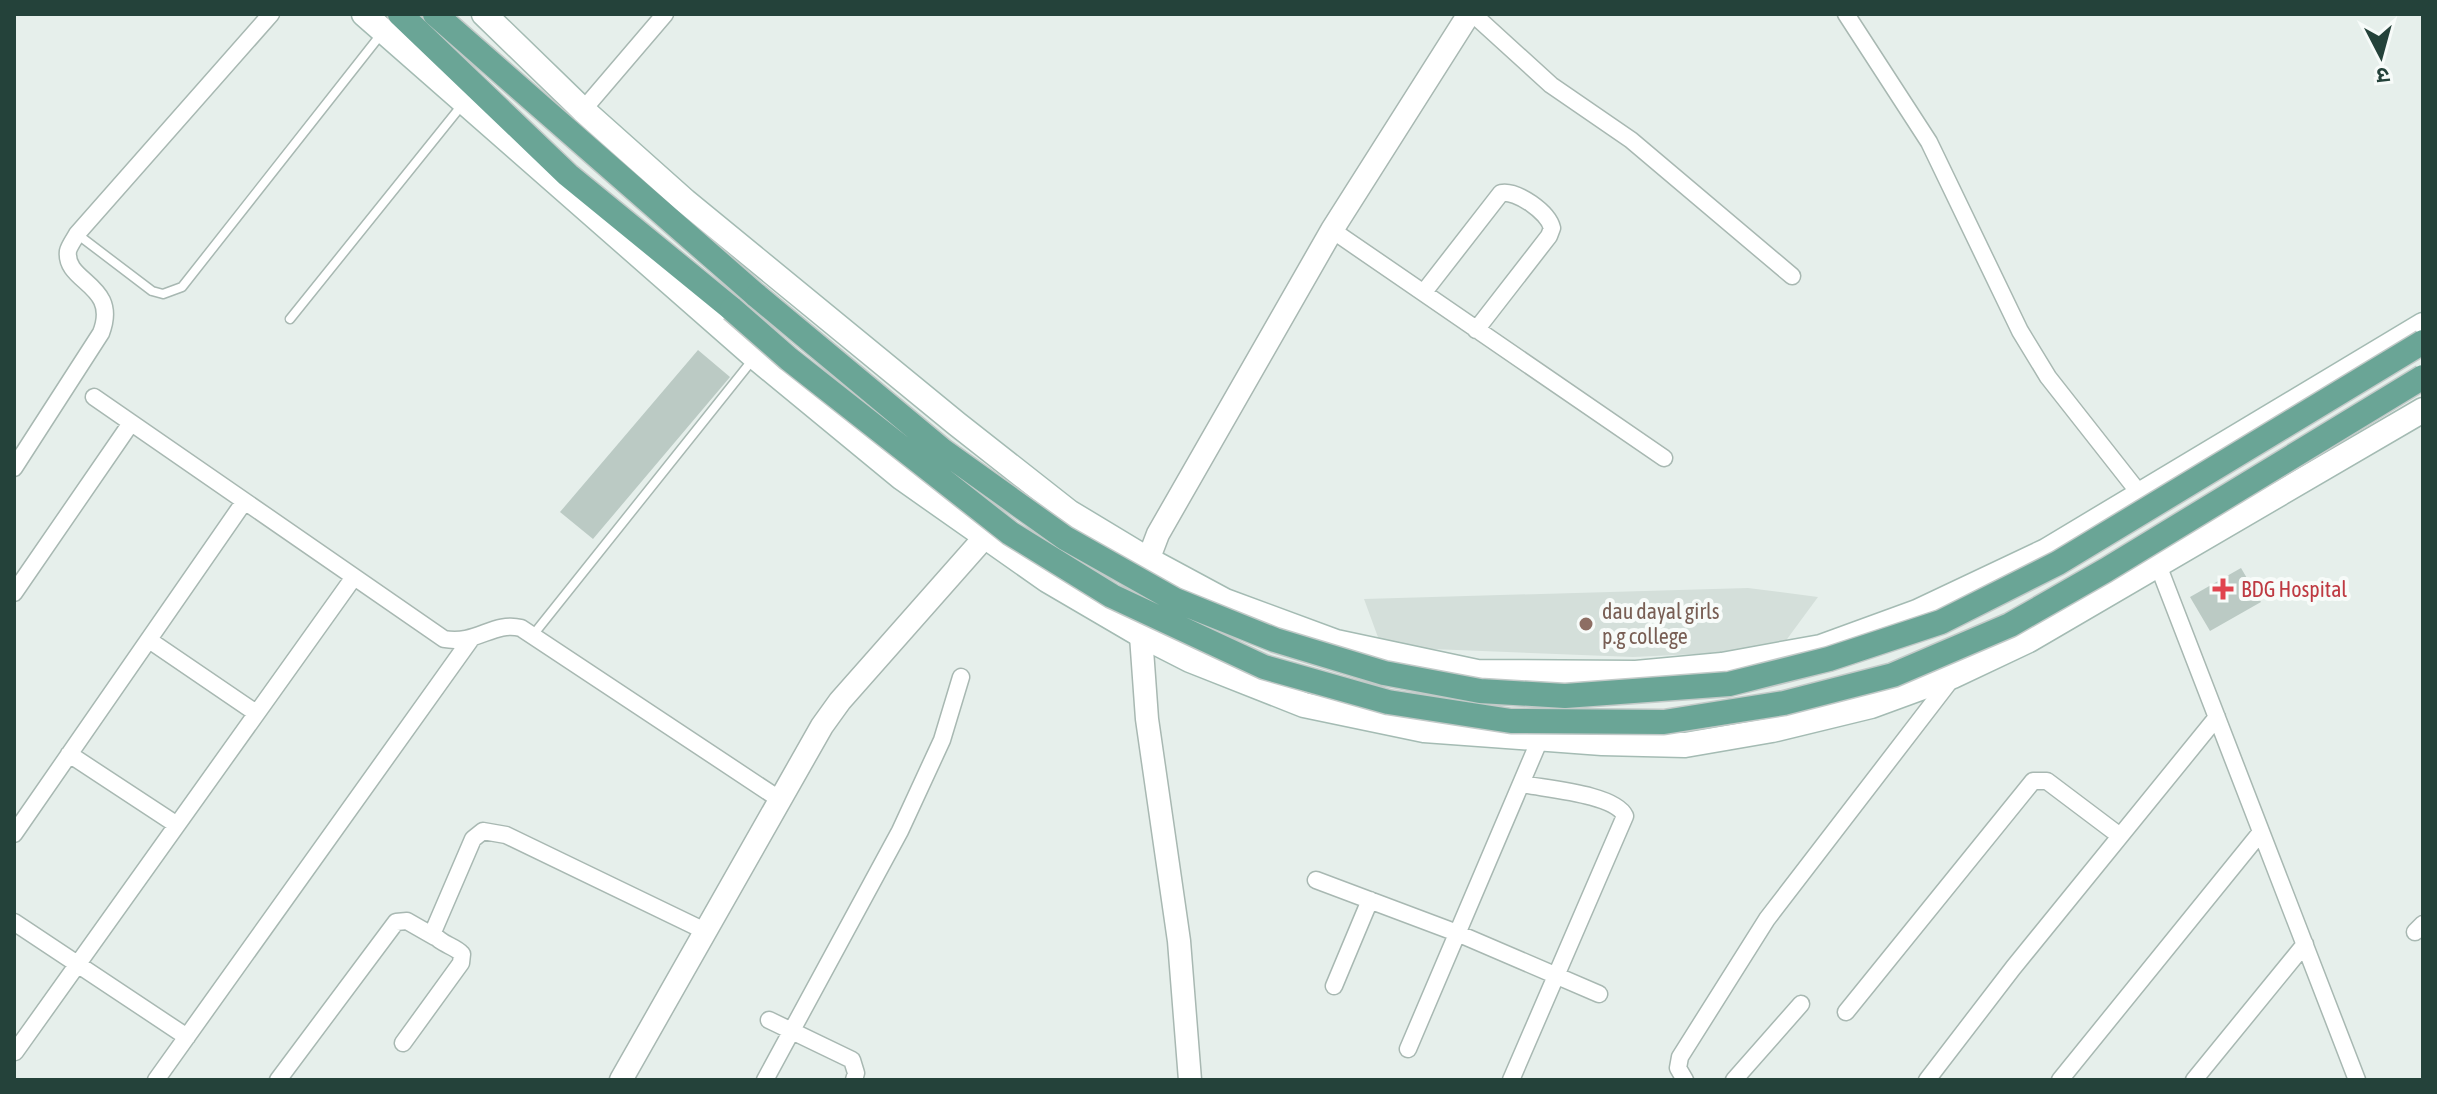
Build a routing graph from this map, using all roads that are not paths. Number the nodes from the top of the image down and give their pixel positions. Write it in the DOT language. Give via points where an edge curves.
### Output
graph roads {
  1 [pos="271,14"];
  2 [pos="364,14"];
  3 [pos="400,14"];
  4 [pos="435,14"];
  5 [pos="484,14"];
  6 [pos="665,14"];
  7 [pos="1471,14"];
  8 [pos="1846,14"];
  9 [pos="383,32"];
  10 [pos="465,102"];
  11 [pos="583,110"];
  12 [pos="1332,230"];
  13 [pos="77,234"];
  14 [pos="1792,276"];
  15 [pos="1424,292"];
  16 [pos="290,319"];
  17 [pos="2423,325"];
  18 [pos="1476,330"];
  19 [pos="2423,342"];
  20 [pos="755,357"];
  21 [pos="2423,377"];
  22 [pos="94,397"];
  23 [pos="2423,410"];
  24 [pos="131,423"];
  25 [pos="1664,458"];
  26 [pos="14,468"];
  27 [pos="2140,494"];
  28 [pos="244,502"];
  29 [pos="984,538"];
  30 [pos="1147,559"];
  31 [pos="2158,565"];
  32 [pos="354,577"];
  33 [pos="14,593"];
  34 [pos="533,635"];
  35 [pos="1141,635"];
  36 [pos="471,639"];
  37 [pos="149,640"];
  38 [pos="1953,676"];
  39 [pos="961,677"];
  40 [pos="256,713"];
  41 [pos="2217,717"];
  42 [pos="1540,739"];
  43 [pos="69,754"];
  44 [pos="1522,784"];
  45 [pos="779,799"];
  46 [pos="177,825"];
  47 [pos="2261,832"];
  48 [pos="14,834"];
  49 [pos="2120,836"];
  50 [pos="1316,880"];
  51 [pos="1370,900"];
  52 [pos="14,922"];
  53 [pos="705,931"];
  54 [pos="1457,933"];
  55 [pos="435,937"];
  56 [pos="2305,944"];
  57 [pos="77,963"];
  58 [pos="1554,975"];
  59 [pos="1334,986"];
  60 [pos="1599,994"];
  61 [pos="1801,1004"];
  62 [pos="1846,1012"];
  63 [pos="769,1020"];
  64 [pos="793,1032"];
  65 [pos="187,1037"];
  66 [pos="403,1043"];
  67 [pos="1408,1049"];
  68 [pos="15,1052"];
  69 [pos="156,1080"];
  70 [pos="278,1080"];
  71 [pos="621,1080"];
  72 [pos="765,1080"];
  73 [pos="854,1080"];
  74 [pos="1190,1080"];
  75 [pos="1511,1080"];
  76 [pos="1685,1080"];
  77 [pos="1734,1080"];
  78 [pos="1927,1080"];
  79 [pos="2060,1080"];
  80 [pos="2194,1080"];
  81 [pos="2357,1080"];
  1 -- 13 [label="street"];
  2 -- 9 [label="main road"];
  3 -- 21 [label="main road, bridge" via="568,175 1010,533 1112,596 1264,667 1388,702 1511,721 1664,722 1784,703 1893,675 2010,625"];
  4 -- 19 [label="main road, bridge" via="942,450 1065,538 1175,600 1275,640 1384,673 1480,691 1565,696 1729,684 1829,659 1941,622 2058,563"];
  5 -- 11 [label="main road"];
  6 -- 11 [label="street"];
  7 -- 12 [label="street"];
  7 -- 14 [label="street" via="1551,85 1631,140"];
  8 -- 27 [label="street" via="1929,142 2020,331 2048,377"];
  9 -- 10 [label="main road"];
  9 -- 13 [label="lane" via="182,287 163,294 152,291"];
  10 -- 16 [label="lane"];
  10 -- 20 [label="main road"];
  11 -- 30 [label="main road" via="685,201 957,424 1069,512"];
  12 -- 15 [label="street"];
  12 -- 30 [label="street"];
  13 -- 26 [label="street" via="68,251 71,263 99,295 106,321"];
  15 -- 18 [label="street"];
  15 -- 18 [label="street" via="1501,193 1514,194 1545,215 1552,228 1549,236"];
  17 -- 27 [label="main road"];
  18 -- 25 [label="street"];
  20 -- 29 [label="main road"];
  20 -- 34 [label="lane"];
  22 -- 24 [label="street"];
  23 -- 31 [label="main road"];
  24 -- 28 [label="street"];
  24 -- 33 [label="street"];
  27 -- 30 [label="main road" via="2032,558 1917,612 1834,642 1722,665 1636,673 1477,672 1336,642 1225,601"];
  28 -- 32 [label="street"];
  28 -- 37 [label="street"];
  29 -- 35 [label="main road"];
  29 -- 45 [label="street" via="840,701"];
  30 -- 35 [label="street" via="1140,581"];
  31 -- 38 [label="main road" via="2029,640"];
  31 -- 41 [label="street"];
  32 -- 36 [label="street" via="444,639"];
  32 -- 40 [label="street"];
  34 -- 36 [label="street" via="507,624"];
  34 -- 45 [label="street"];
  35 -- 42 [label="main road" via="1304,705 1424,730"];
  35 -- 74 [label="street" via="1147,719 1179,941"];
  36 -- 65 [label="street"];
  37 -- 40 [label="street"];
  37 -- 43 [label="street"];
  38 -- 42 [label="main road" via="1871,706 1685,745"];
  38 -- 76 [label="street" via="1767,919 1680,1057 1678,1068"];
  39 -- 64 [label="street" via="942,740 900,831"];
  40 -- 46 [label="street"];
  41 -- 47 [label="street"];
  41 -- 49 [label="street"];
  42 -- 44 [label="street"];
  43 -- 46 [label="street"];
  43 -- 48 [label="street"];
  44 -- 54 [label="street"];
  44 -- 58 [label="street" via="1609,801 1625,816"];
  45 -- 53 [label="street"];
  46 -- 57 [label="street"];
  47 -- 56 [label="street"];
  47 -- 79 [label="street"];
  49 -- 62 [label="street" via="2047,781 2033,781"];
  49 -- 78 [label="street"];
  50 -- 51 [label="street"];
  51 -- 54 [label="street"];
  51 -- 59 [label="street"];
  52 -- 57 [label="street"];
  53 -- 55 [label="street" via="506,835 483,831 473,839 434,926"];
  53 -- 71 [label="street"];
  54 -- 58 [label="street"];
  54 -- 67 [label="street"];
  55 -- 66 [label="street" via="463,958"];
  55 -- 70 [label="street" via="407,921 396,922"];
  56 -- 80 [label="street"];
  56 -- 81 [label="street"];
  57 -- 65 [label="street"];
  57 -- 68 [label="street"];
  58 -- 60 [label="street"];
  58 -- 75 [label="street"];
  61 -- 77 [label="street"];
  63 -- 64 [label="street"];
  64 -- 72 [label="street"];
  64 -- 73 [label="street" via="852,1060"];
  65 -- 69 [label="street"];
}
